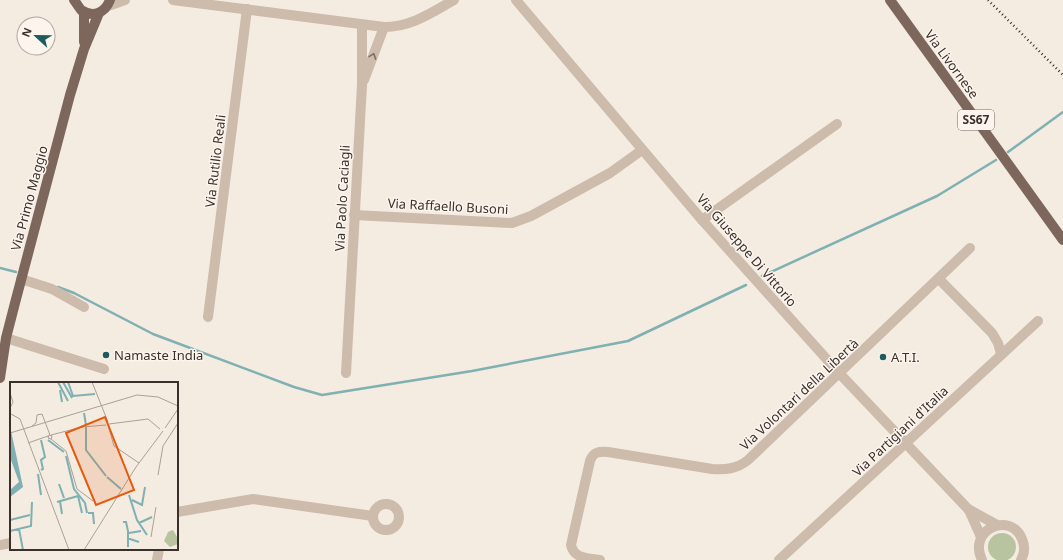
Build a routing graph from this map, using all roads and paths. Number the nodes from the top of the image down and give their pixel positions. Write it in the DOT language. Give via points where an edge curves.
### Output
graph roads {
  1 [pos="124,0"];
  2 [pos="173,0"];
  3 [pos="454,0"];
  4 [pos="516,0"];
  5 [pos="890,0"];
  6 [pos="74,2"];
  7 [pos="109,3"];
  8 [pos="247,9"];
  9 [pos="84,12"];
  10 [pos="99,13"];
  11 [pos="362,26"];
  12 [pos="384,27"];
  13 [pos="84,49"];
  14 [pos="362,86"];
  15 [pos="837,124"];
  16 [pos="642,150"];
  17 [pos="354,215"];
  18 [pos="702,220"];
  19 [pos="1063,240"];
  20 [pos="970,248"];
  21 [pos="21,279"];
  22 [pos="939,279"];
  23 [pos="84,307"];
  24 [pos="208,317"];
  25 [pos="1038,321"];
  26 [pos="6,338"];
  27 [pos="1001,354"];
  28 [pos="104,369"];
  29 [pos="346,373"];
  30 [pos="840,374"];
  31 [pos="0,378"];
  32 [pos="906,442"];
  33 [pos="968,508"];
  34 [pos="178,512"];
  35 [pos="373,516"];
  36 [pos="997,526"];
  37 [pos="981,537"];
  38 [pos="10,543"];
  39 [pos="0,545"];
  40 [pos="159,550"];
  41 [pos="979,558"];
  42 [pos="157,560"];
  43 [pos="600,560"];
  44 [pos="779,560"];
  45 [pos="1021,560"];
  1 -- 7 [label="street"];
  2 -- 8 [label="street"];
  3 -- 12 [label="street" via="411,23 399,27"];
  4 -- 16 [label="street, Via Giuseppe Di Vittorio"];
  5 -- 19 [label="main road, Via Livornese / SS67"];
  6 -- 9 [label="main road"];
  7 -- 10 [label="main road, Via Primo Maggio"];
  8 -- 11 [label="street"];
  8 -- 24 [label="street, Via Rutilio Reali"];
  9 -- 10 [label="main road"];
  9 -- 13 [label="main road, Via Primo Maggio"];
  10 -- 13 [label="main road, Via Primo Maggio"];
  11 -- 12 [label="street"];
  11 -- 14 [label="street, Via Paolo Caciagli"];
  14 -- 12 [label="street, one-way"];
  13 -- 21 [label="main road, Via Primo Maggio"];
  14 -- 17 [label="street, Via Paolo Caciagli"];
  15 -- 18 [label="street"];
  16 -- 17 [label="street, Via Raffaello Busoni" via="610,173 531,216 512,223"];
  16 -- 18 [label="street, Via Giuseppe Di Vittorio"];
  17 -- 29 [label="street, Via Paolo Caciagli"];
  18 -- 30 [label="street, Via Giuseppe Di Vittorio"];
  20 -- 22 [label="street, Via Volontari della Libertà"];
  21 -- 23 [label="street" via="52,289"];
  21 -- 26 [label="main road, Via Primo Maggio"];
  22 -- 27 [label="street" via="997,339"];
  22 -- 30 [label="street, Via Volontari della Libertà"];
  25 -- 27 [label="street, Via Partigiani d'Italia"];
  26 -- 28 [label="street"];
  26 -- 31 [label="main road, Via Primo Maggio"];
  27 -- 32 [label="street, Via Partigiani d'Italia"];
  30 -- 32 [label="street, Via Giuseppe Di Vittorio"];
  30 -- 43 [label="street, Via Volontari della Libertà" via="739,466 712,469 603,451 594,453 571,545 572,550 579,556"];
  32 -- 33 [label="street, Via Giuseppe Di Vittorio"];
  32 -- 44 [label="street, Via Partigiani d'Italia"];
  33 -- 36 [label="street, Via Giuseppe Di Vittorio"];
  33 -- 37 [label="street, Via Giuseppe Di Vittorio"];
  34 -- 35 [label="street" via="253,499"];
  36 -- 37 [label="street"];
  36 -- 45 [label="street, Via Giuseppe Di Vittorio" via="1011,527 1021,536 1024,549"];
  37 -- 41 [label="street"];
  38 -- 39 [label="street"];
  40 -- 42 [label="street"];
}
